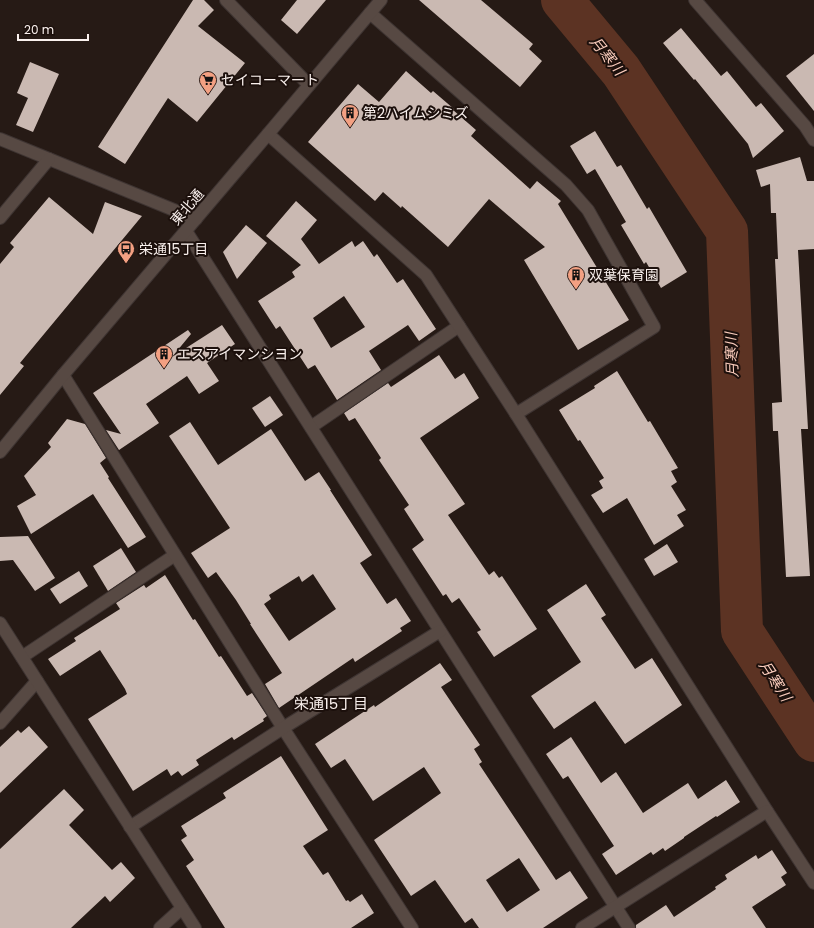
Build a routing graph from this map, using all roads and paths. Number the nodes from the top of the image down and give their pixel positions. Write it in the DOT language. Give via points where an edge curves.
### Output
graph roads {
  1 [pos="226,0"];
  2 [pos="380,0"];
  3 [pos="695,0"];
  4 [pos="370,13"];
  5 [pos="309,85"];
  6 [pos="268,134"];
  7 [pos="0,139"];
  8 [pos="814,140"];
  9 [pos="49,159"];
  10 [pos="0,218"];
  11 [pos="196,219"];
  12 [pos="186,231"];
  13 [pos="459,326"];
  14 [pos="63,375"];
  15 [pos="516,414"];
  16 [pos="312,427"];
  17 [pos="0,452"];
  18 [pos="175,555"];
  19 [pos="0,623"];
  20 [pos="440,631"];
  21 [pos="22,657"];
  22 [pos="37,681"];
  23 [pos="0,723"];
  24 [pos="283,728"];
  25 [pos="767,811"];
  26 [pos="130,827"];
  27 [pos="814,883"];
  28 [pos="616,907"];
  29 [pos="182,908"];
  30 [pos="160,928"];
  31 [pos="195,928"];
  32 [pos="412,928"];
  33 [pos="582,928"];
  34 [pos="629,928"];
  1 -- 5 [label="street"];
  2 -- 4 [label="street, 東北通"];
  3 -- 8 [label="street" via="805,126"];
  4 -- 5 [label="street, 東北通"];
  4 -- 15 [label="street" via="566,185 588,210 654,327"];
  5 -- 6 [label="street, 東北通"];
  6 -- 11 [label="street, 東北通"];
  6 -- 13 [label="street" via="426,275"];
  7 -- 9 [label="street"];
  9 -- 10 [label="street"];
  9 -- 11 [label="street"];
  11 -- 12 [label="street, 東北通"];
  12 -- 14 [label="street, 東北通"];
  12 -- 16 [label="street"];
  13 -- 15 [label="street"];
  13 -- 16 [label="street"];
  14 -- 17 [label="street, 東北通"];
  14 -- 18 [label="street"];
  15 -- 25 [label="street"];
  16 -- 20 [label="street"];
  18 -- 21 [label="street"];
  18 -- 24 [label="street"];
  19 -- 21 [label="street"];
  20 -- 24 [label="street"];
  20 -- 28 [label="street"];
  21 -- 22 [label="street"];
  22 -- 23 [label="street"];
  22 -- 26 [label="street"];
  24 -- 26 [label="street"];
  24 -- 32 [label="street"];
  25 -- 27 [label="street"];
  25 -- 28 [label="street"];
  26 -- 29 [label="street"];
  28 -- 33 [label="street"];
  28 -- 34 [label="street"];
  29 -- 30 [label="street"];
  29 -- 31 [label="street"];
}
